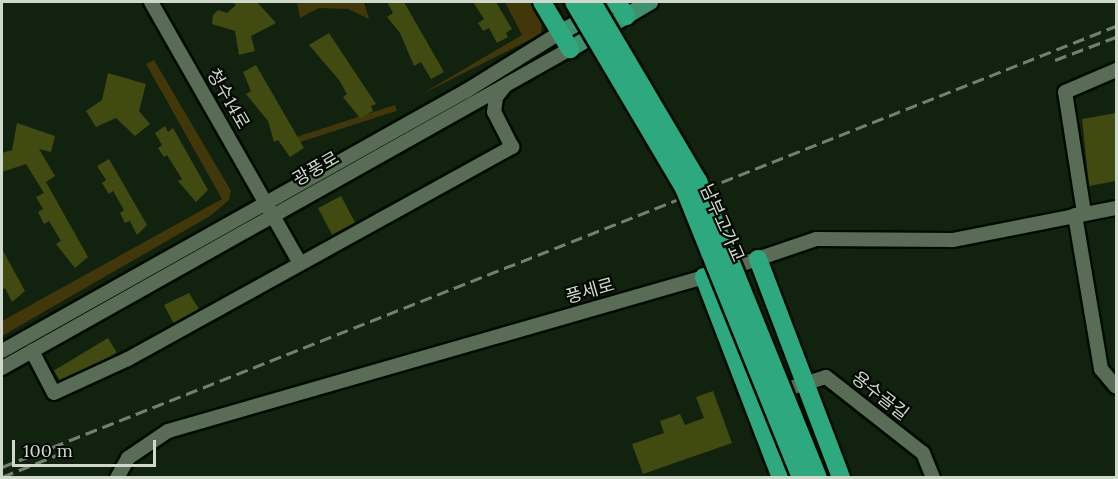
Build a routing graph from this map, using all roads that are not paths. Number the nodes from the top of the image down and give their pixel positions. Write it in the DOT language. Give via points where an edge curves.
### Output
graph roads {
  1 [pos="151,2"];
  2 [pos="542,2"];
  3 [pos="574,2"];
  4 [pos="592,2"];
  5 [pos="650,2"];
  6 [pos="620,5"];
  7 [pos="561,32"];
  8 [pos="570,50"];
  9 [pos="1116,70"];
  10 [pos="507,84"];
  11 [pos="468,105"];
  12 [pos="494,112"];
  13 [pos="266,200"];
  14 [pos="1116,208"];
  15 [pos="1079,214"];
  16 [pos="275,215"];
  17 [pos="758,259"];
  18 [pos="300,263"];
  19 [pos="704,277"];
  20 [pos="2,351"];
  21 [pos="32,351"];
  22 [pos="2,368"];
  23 [pos="805,383"];
  24 [pos="1116,387"];
  25 [pos="752,400"];
  26 [pos="117,477"];
  27 [pos="781,477"];
  28 [pos="801,477"];
  29 [pos="818,477"];
  30 [pos="841,477"];
  31 [pos="933,477"];
  1 -- 13 [label="street, 청수14로"];
  2 -- 7 [label="highway"];
  3 -- 28 [label="highway, 남부고가교, bridge" via="684,188"];
  4 -- 29 [label="highway, 남부고가교, bridge" via="698,182"];
  5 -- 6 [label="main road, 광풍로"];
  6 -- 7 [label="main road, 광풍로"];
  6 -- 8 [label="main road, 광풍로"];
  7 -- 8 [label="highway"];
  7 -- 13 [label="street, 광풍로" via="466,91"];
  8 -- 10 [label="street, 광풍로"];
  9 -- 15 [label="street" via="1065,92"];
  10 -- 11 [label="street, 광풍로"];
  10 -- 12 [label="street" via="496,97"];
  11 -- 12 [label="street"];
  11 -- 16 [label="street, 광풍로"];
  12 -- 18 [label="street" via="512,147"];
  13 -- 16 [label="street, 청수14로"];
  13 -- 20 [label="street, 광풍로"];
  14 -- 15 [label="street, 풍세로"];
  15 -- 17 [label="street, 풍세로" via="952,240 816,239"];
  15 -- 24 [label="street" via="1101,369"];
  16 -- 18 [label="street, 청수14로"];
  16 -- 21 [label="street, 광풍로"];
  17 -- 19 [label="street, 풍세로"];
  17 -- 23 [label="highway"];
  18 -- 21 [label="street" via="128,359 54,393"];
  19 -- 25 [label="highway"];
  19 -- 26 [label="street, 풍세로" via="168,431 128,458"];
  21 -- 22 [label="street, 광풍로"];
  23 -- 25 [label="street, 용수골길"];
  23 -- 30 [label="highway"];
  23 -- 31 [label="street, 용수골길" via="826,377 923,453"];
  25 -- 27 [label="highway"];
}
